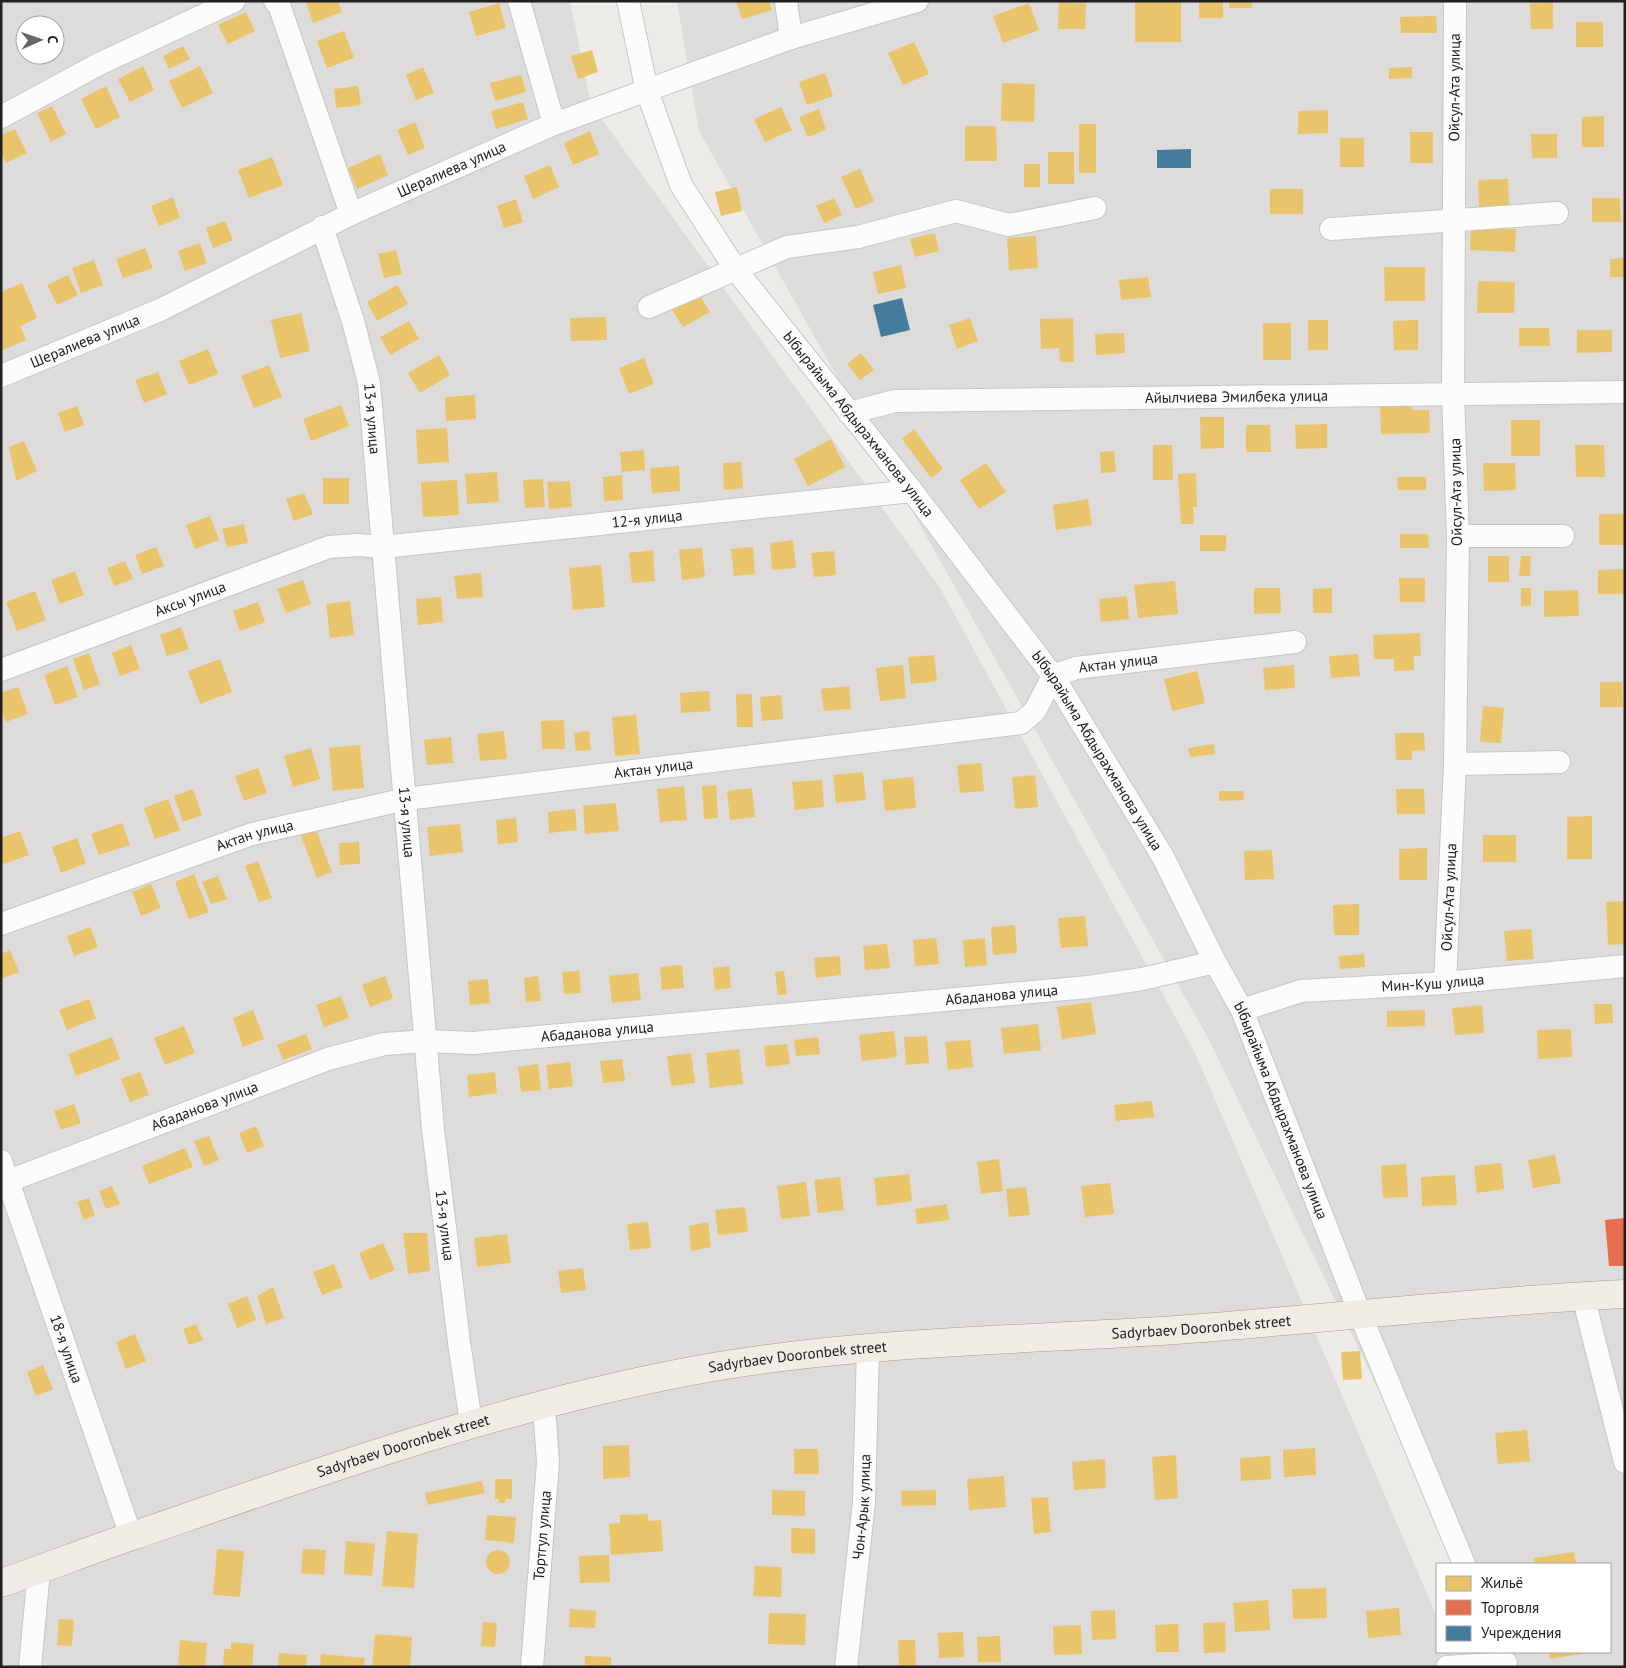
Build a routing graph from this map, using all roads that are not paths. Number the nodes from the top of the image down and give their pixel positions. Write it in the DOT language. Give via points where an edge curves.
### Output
graph roads {
  1 [pos="234,1"];
  2 [pos="275,1"];
  3 [pos="519,1"];
  4 [pos="628,1"];
  5 [pos="786,1"];
  6 [pos="916,1"];
  7 [pos="1455,1"];
  8 [pos="791,38"];
  9 [pos="647,91"];
  10 [pos="1,117"];
  11 [pos="554,124"];
  12 [pos="1095,208"];
  13 [pos="1557,213"];
  14 [pos="351,214"];
  15 [pos="1455,219"];
  16 [pos="322,227"];
  17 [pos="1331,229"];
  18 [pos="736,270"];
  19 [pos="649,307"];
  20 [pos="1,376"];
  21 [pos="1625,392"];
  22 [pos="1454,395"];
  23 [pos="849,413"];
  24 [pos="912,491"];
  25 [pos="1458,536"];
  26 [pos="1563,536"];
  27 [pos="383,547"];
  28 [pos="1296,642"];
  29 [pos="1,670"];
  30 [pos="1054,676"];
  31 [pos="1559,762"];
  32 [pos="1455,764"];
  33 [pos="406,799"];
  34 [pos="1,924"];
  35 [pos="1215,962"];
  36 [pos="1625,966"];
  37 [pos="1445,983"];
  38 [pos="1242,1010"];
  39 [pos="427,1041"];
  40 [pos="4,1176"];
  41 [pos="1625,1294"];
  42 [pos="1583,1296"];
  43 [pos="1360,1314"];
  44 [pos="868,1347"];
  45 [pos="541,1405"];
  46 [pos="472,1423"];
  47 [pos="1625,1462"];
  48 [pos="131,1536"];
  49 [pos="1464,1563"];
  50 [pos="39,1570"];
  51 [pos="3,1580"];
  52 [pos="1505,1661"];
  53 [pos="30,1667"];
  54 [pos="532,1667"];
  55 [pos="846,1667"];
  56 [pos="1447,1667"];
  1 -- 10 [label="street" via="99,64"];
  2 -- 14 [label="street"];
  3 -- 11 [label="street"];
  4 -- 9 [label="street, Ыбырайыма Абдырахманова улица"];
  5 -- 8 [label="street"];
  6 -- 8 [label="street, Шералиева улица"];
  7 -- 15 [label="street, Ойсул-Ата улица"];
  8 -- 9 [label="street, Шералиева улица"];
  9 -- 11 [label="street, Шералиева улица"];
  9 -- 18 [label="street, Ыбырайыма Абдырахманова улица" via="682,185"];
  11 -- 14 [label="street, Шералиева улица"];
  12 -- 18 [label="street" via="1009,225 956,211 858,237 787,248"];
  13 -- 15 [label="street"];
  14 -- 16 [label="street, Шералиева улица"];
  15 -- 17 [label="street"];
  15 -- 22 [label="street, Ойсул-Ата улица"];
  16 -- 20 [label="street, Шералиева улица" via="160,310"];
  16 -- 27 [label="street, 13-я улица" via="354,321 369,383"];
  18 -- 19 [label="street"];
  18 -- 23 [label="street, Ыбырайыма Абдырахманова улица"];
  21 -- 22 [label="street, Айылчиева Эмилбека улица"];
  22 -- 23 [label="street, Айылчиева Эмилбека улица" via="896,402"];
  22 -- 25 [label="street, Ойсул-Ата улица"];
  23 -- 24 [label="street, Ыбырайыма Абдырахманова улица"];
  24 -- 27 [label="street, 12-я улица"];
  24 -- 30 [label="street, Ыбырайыма Абдырахманова улица"];
  25 -- 26 [label="street"];
  25 -- 32 [label="street, Ойсул-Ата улица"];
  27 -- 29 [label="street, Аксы улица" via="330,547"];
  27 -- 33 [label="street, 13-я улица"];
  28 -- 30 [label="street, Актан улица" via="1076,668"];
  30 -- 33 [label="street, Актан улица" via="1035,711 1020,723"];
  30 -- 35 [label="street, Ыбырайыма Абдырахманова улица" via="1163,857"];
  31 -- 32 [label="street"];
  32 -- 37 [label="street, Ойсул-Ата улица"];
  33 -- 34 [label="street, Актан улица" via="252,834"];
  33 -- 39 [label="street, 13-я улица"];
  35 -- 38 [label="street, Ыбырайыма Абдырахманова улица"];
  35 -- 39 [label="street, Абаданова улица" via="1142,979 1088,986 473,1043"];
  36 -- 37 [label="street, Мин-Куш улица"];
  37 -- 38 [label="street, Мин-Куш улица" via="1301,991"];
  38 -- 43 [label="street, Ыбырайыма Абдырахманова улица"];
  39 -- 40 [label="street, Абаданова улица" via="384,1044 328,1059"];
  39 -- 46 [label="street, 13-я улица" via="433,1129"];
  40 -- 48 [label="street, 18-я улица"];
  41 -- 42 [label="main road, Sadyrbaev Dooronbek street"];
  42 -- 43 [label="main road, Sadyrbaev Dooronbek street"];
  42 -- 47 [label="street"];
  43 -- 44 [label="main road, Sadyrbaev Dooronbek street" via="1177,1330"];
  43 -- 49 [label="street, Ыбырайыма Абдырахманова улица"];
  44 -- 45 [label="main road, Sadyrbaev Dooronbek street" via="686,1372"];
  44 -- 55 [label="street, Чон-Арык улица" via="864,1502"];
  45 -- 46 [label="main road, Sadyrbaev Dooronbek street"];
  45 -- 54 [label="street, Тортгул улица" via="548,1462"];
  46 -- 48 [label="main road, Sadyrbaev Dooronbek street"];
  48 -- 50 [label="main road, Sadyrbaev Dooronbek street"];
  50 -- 51 [label="main road, Sadyrbaev Dooronbek street"];
  50 -- 53 [label="street"];
  52 -- 56 [label="street"];
}
